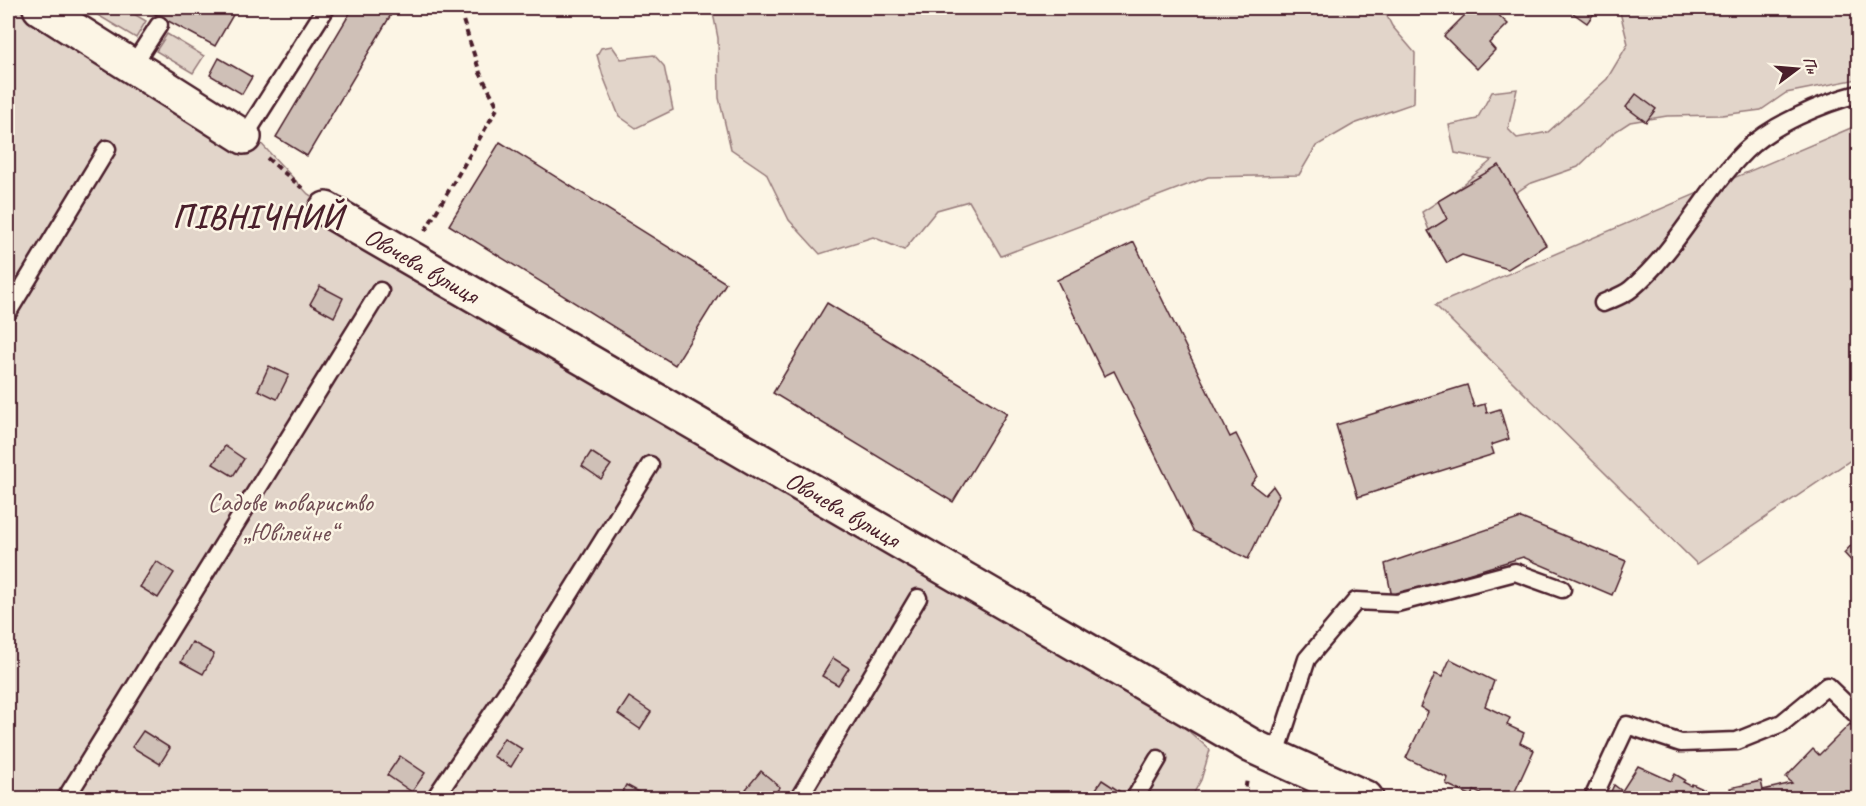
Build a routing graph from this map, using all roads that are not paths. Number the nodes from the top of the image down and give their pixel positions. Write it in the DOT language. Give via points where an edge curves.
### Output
graph roads {
  1 [pos="40,8"];
  2 [pos="326,8"];
  3 [pos="159,25"];
  4 [pos="134,65"];
  5 [pos="1858,94"];
  6 [pos="244,137"];
  7 [pos="107,149"];
  8 [pos="326,209"];
  9 [pos="380,291"];
  10 [pos="1603,303"];
  11 [pos="8,312"];
  12 [pos="650,465"];
  13 [pos="1562,589"];
  14 [pos="918,598"];
  15 [pos="1858,716"];
  16 [pos="1275,757"];
  17 [pos="1158,759"];
  18 [pos="66,798"];
  19 [pos="435,798"];
  20 [pos="799,798"];
  21 [pos="1135,798"];
  22 [pos="1366,798"];
  23 [pos="1593,798"];
  1 -- 4 [label="street"];
  2 -- 6 [label="lane"];
  3 -- 4 [label="lane"];
  4 -- 6 [label="street"];
  5 -- 10 [label="lane" via="1797,116 1746,150 1671,246 1630,290"];
  7 -- 11 [label="lane"];
  8 -- 16 [label="street, Овочева вулиця"];
  9 -- 18 [label="lane"];
  12 -- 19 [label="lane" via="526,664"];
  13 -- 16 [label="lane" via="1515,572 1397,603 1356,601 1307,658"];
  14 -- 20 [label="lane"];
  15 -- 23 [label="lane" via="1827,686 1782,723 1737,741 1681,743 1627,725"];
  16 -- 22 [label="street, Овочева вулиця"];
  17 -- 21 [label="lane"];
}
